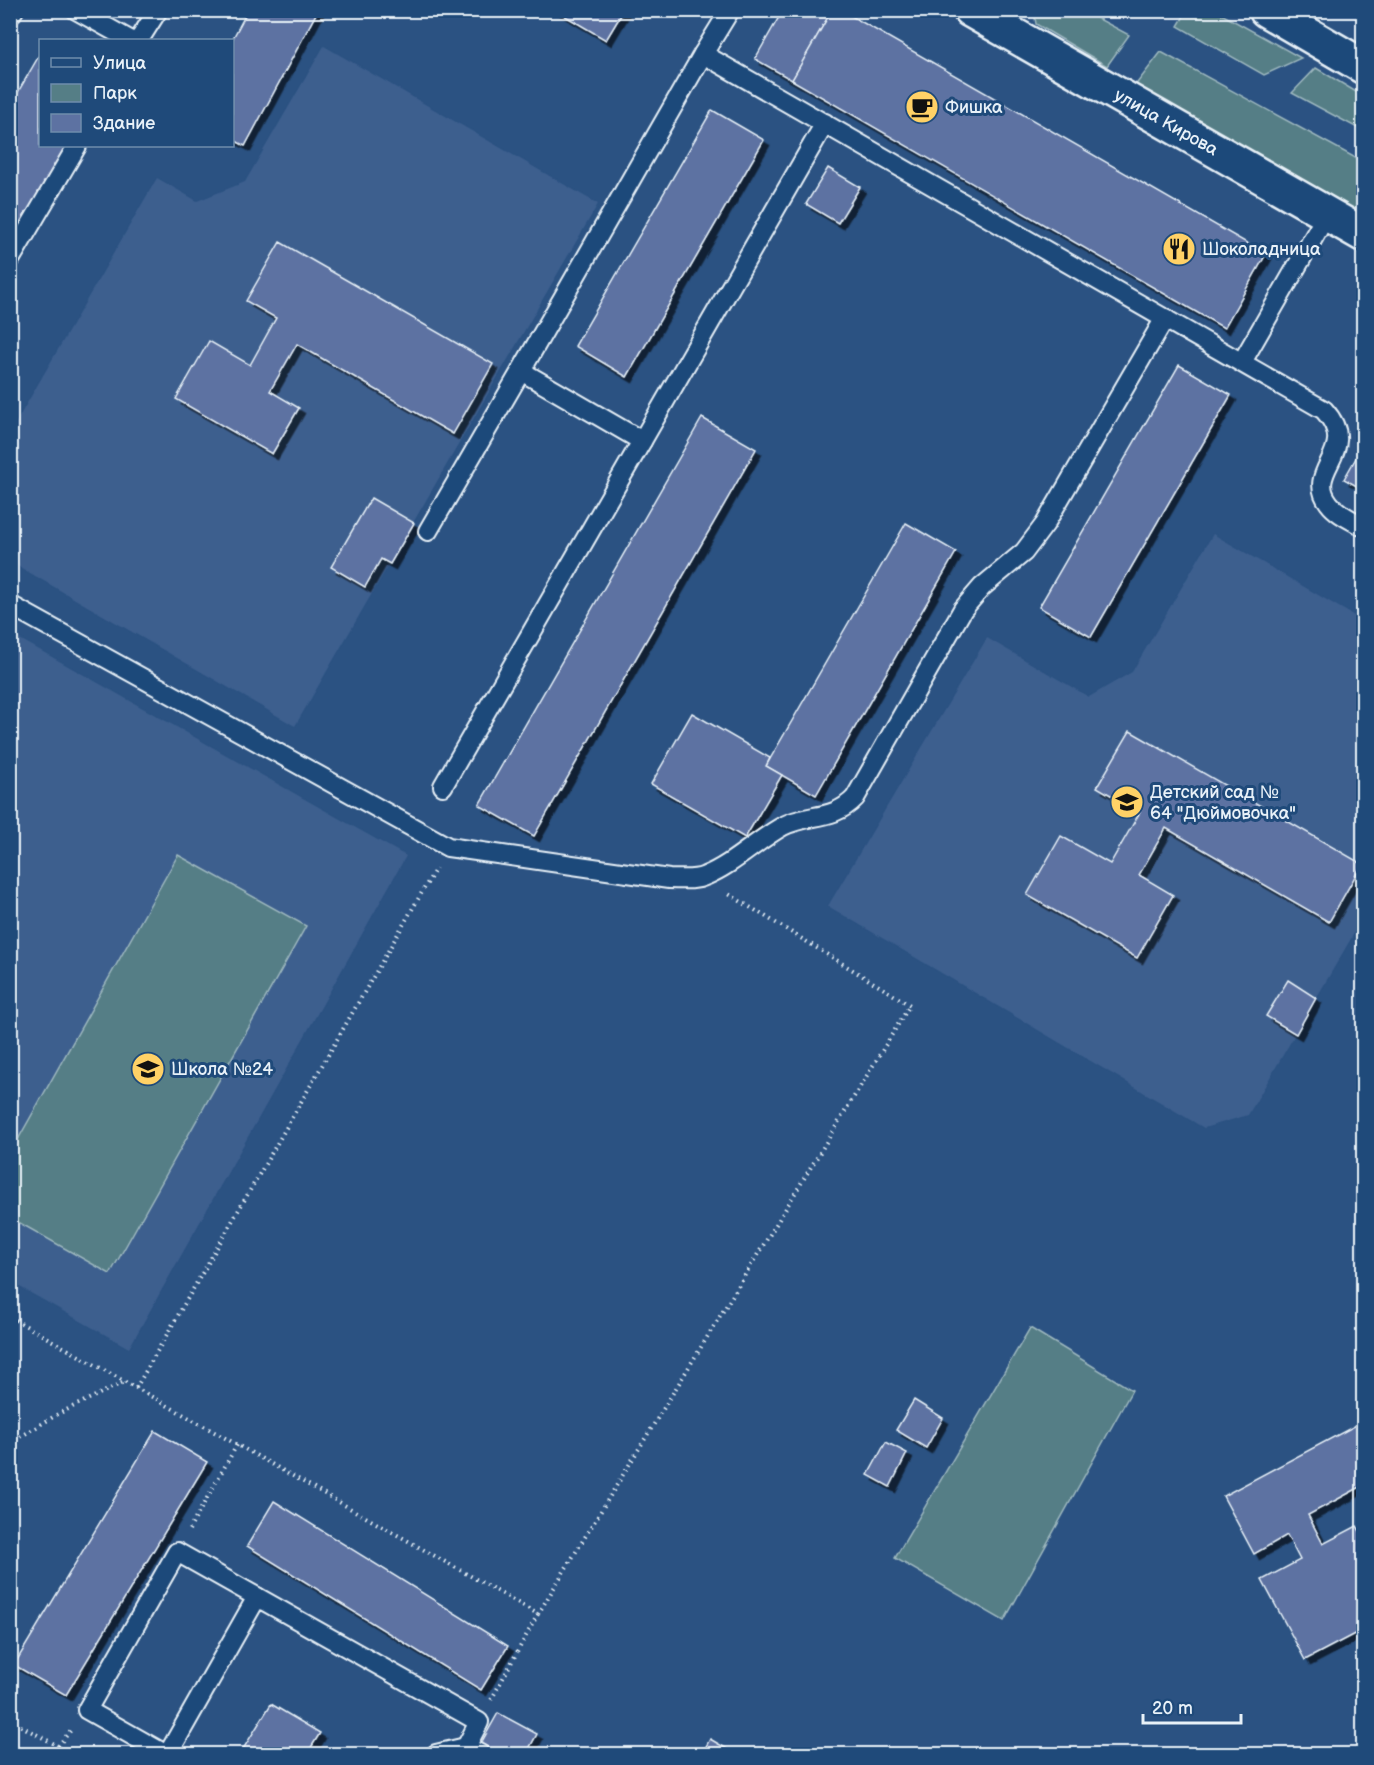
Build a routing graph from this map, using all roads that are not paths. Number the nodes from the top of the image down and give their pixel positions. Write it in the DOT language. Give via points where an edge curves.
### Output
graph roads {
  1 [pos="14,10"];
  2 [pos="76,10"];
  3 [pos="158,10"];
  4 [pos="730,10"];
  5 [pos="970,10"];
  6 [pos="1266,10"];
  7 [pos="10,16"];
  8 [pos="128,39"];
  9 [pos="140,39"];
  10 [pos="704,54"];
  11 [pos="1360,58"];
  12 [pos="825,123"];
  13 [pos="76,147"];
  14 [pos="1327,214"];
  15 [pos="1364,235"];
  16 [pos="10,260"];
  17 [pos="1165,318"];
  18 [pos="1242,362"];
  19 [pos="521,371"];
  20 [pos="642,441"];
  21 [pos="1364,527"];
  22 [pos="428,531"];
  23 [pos="10,605"];
  24 [pos="443,786"];
  25 [pos="257,1597"];
  26 [pos="473,1751"];
  27 [pos="166,1755"];
  28 [pos="436,1755"];
  1 -- 7 [label="lane"];
  2 -- 8 [label="lane"];
  3 -- 9 [label="lane"];
  4 -- 10 [label="lane"];
  5 -- 14 [label="street, улица Кирова"];
  6 -- 11 [label="street"];
  10 -- 12 [label="lane"];
  10 -- 19 [label="lane"];
  12 -- 17 [label="lane"];
  12 -- 20 [label="lane"];
  13 -- 16 [label="lane"];
  14 -- 15 [label="street, улица Кирова"];
  14 -- 18 [label="lane"];
  17 -- 18 [label="lane"];
  17 -- 23 [label="lane" via="1046,524 1024,552 982,587 963,609 855,798 840,811 783,826 702,878 669,879 448,847"];
  18 -- 21 [label="lane" via="1333,419 1338,439 1323,475 1323,493 1338,512"];
  19 -- 20 [label="lane"];
  19 -- 22 [label="lane"];
  20 -- 24 [label="lane"];
  25 -- 26 [label="lane" via="480,1722"];
  25 -- 27 [label="lane"];
  25 -- 27 [label="lane" via="177,1552 87,1710"];
  26 -- 28 [label="lane"];
}
